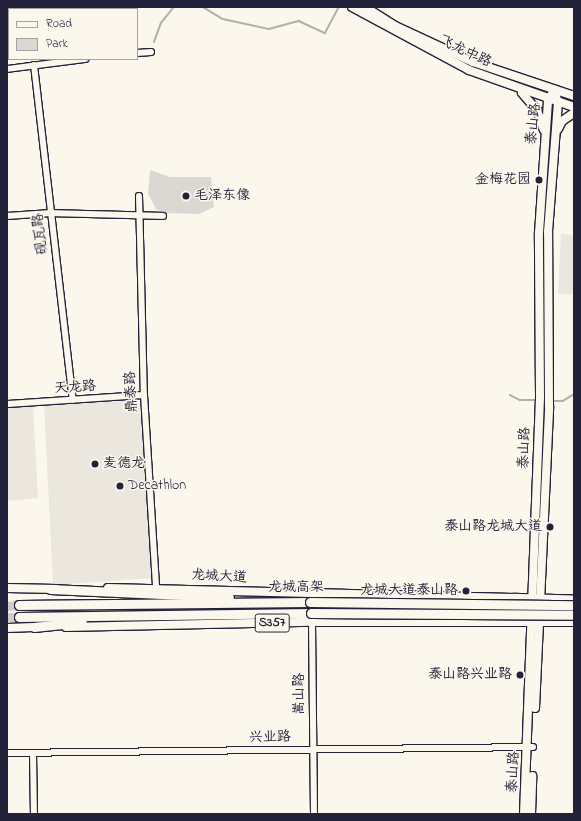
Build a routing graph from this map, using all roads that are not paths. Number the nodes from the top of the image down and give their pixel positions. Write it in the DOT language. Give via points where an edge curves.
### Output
graph roads {
  1 [pos="352,7"];
  2 [pos="365,7"];
  3 [pos="151,52"];
  4 [pos="138,53"];
  5 [pos="77,60"];
  6 [pos="34,65"];
  7 [pos="7,69"];
  8 [pos="513,87"];
  9 [pos="554,90"];
  10 [pos="574,96"];
  11 [pos="548,101"];
  12 [pos="558,103"];
  13 [pos="574,107"];
  14 [pos="574,112"];
  15 [pos="556,135"];
  16 [pos="546,138"];
  17 [pos="139,196"];
  18 [pos="51,213"];
  19 [pos="138,215"];
  20 [pos="7,216"];
  21 [pos="163,216"];
  22 [pos="144,395"];
  23 [pos="544,396"];
  24 [pos="73,400"];
  25 [pos="7,404"];
  26 [pos="156,587"];
  27 [pos="7,588"];
  28 [pos="50,589"];
  29 [pos="535,597"];
  30 [pos="574,599"];
  31 [pos="310,602"];
  32 [pos="19,605"];
  33 [pos="574,605"];
  34 [pos="574,615"];
  35 [pos="19,617"];
  36 [pos="311,617"];
  37 [pos="534,621"];
  38 [pos="574,622"];
  39 [pos="34,627"];
  40 [pos="7,628"];
  41 [pos="531,748"];
  42 [pos="313,750"];
  43 [pos="7,753"];
  44 [pos="33,753"];
  45 [pos="34,814"];
  46 [pos="314,814"];
  47 [pos="524,814"];
  48 [pos="531,814"];
  1 -- 8 [label="main road, 飞龙中路" via="469,70"];
  2 -- 9 [label="main road, 飞龙中路" via="395,26 473,62"];
  3 -- 4 [label="street"];
  5 -- 6 [label="street"];
  6 -- 7 [label="street"];
  6 -- 18 [label="street, 砚瓦路"];
  8 -- 11 [label="main road, 飞龙中路"];
  8 -- 16 [label="main road" via="528,97 537,110"];
  9 -- 10 [label="main road, 飞龙中路"];
  9 -- 11 [label="main road, 泰山路"];
  9 -- 12 [label="main road, 泰山路"];
  11 -- 12 [label="main road, 飞龙中路"];
  11 -- 16 [label="main road, 泰山路"];
  12 -- 13 [label="main road, 飞龙中路"];
  12 -- 15 [label="main road, 泰山路"];
  14 -- 15 [label="main road" via="562,121"];
  15 -- 23 [label="main road, 泰山路" via="548,232"];
  16 -- 23 [label="main road, 泰山路" via="539,232"];
  17 -- 19 [label="street, 鼎泰路"];
  18 -- 19 [label="street"];
  18 -- 20 [label="street"];
  18 -- 24 [label="street, 砚瓦路"];
  19 -- 21 [label="street"];
  19 -- 22 [label="street, 鼎泰路"];
  22 -- 24 [label="street, 天龙路"];
  22 -- 26 [label="street, 鼎泰路"];
  23 -- 29 [label="main road, 泰山路" via="540,405"];
  23 -- 29 [label="main road, 泰山路" via="549,406"];
  24 -- 25 [label="street, 天龙路"];
  26 -- 28 [label="main road, 龙城大道 / S357"];
  26 -- 29 [label="main road, 龙城大道 / S357" via="266,593"];
  27 -- 28 [label="main road, 龙城大道 / S357"];
  28 -- 31 [label="highway"];
  29 -- 30 [label="main road, 龙城大道 / S357"];
  29 -- 37 [label="main road, 泰山路"];
  31 -- 32 [label="highway, 龙城高架"];
  31 -- 33 [label="highway, 龙城高架, bridge"];
  34 -- 36 [label="highway, 龙城高架, bridge"];
  35 -- 36 [label="highway, 龙城高架"];
  36 -- 37 [label="main road"];
  36 -- 39 [label="highway" via="71,622"];
  36 -- 42 [label="street, 嵩山路"];
  37 -- 38 [label="main road"];
  37 -- 41 [label="main road, 泰山路"];
  39 -- 40 [label="main road"];
  41 -- 42 [label="street, 兴业路"];
  41 -- 47 [label="main road, 泰山路"];
  41 -- 48 [label="main road, 泰山路"];
  42 -- 44 [label="street, 兴业路"];
  42 -- 46 [label="street, 嵩山路"];
  43 -- 44 [label="street, 兴业路"];
  44 -- 45 [label="street"];
}
